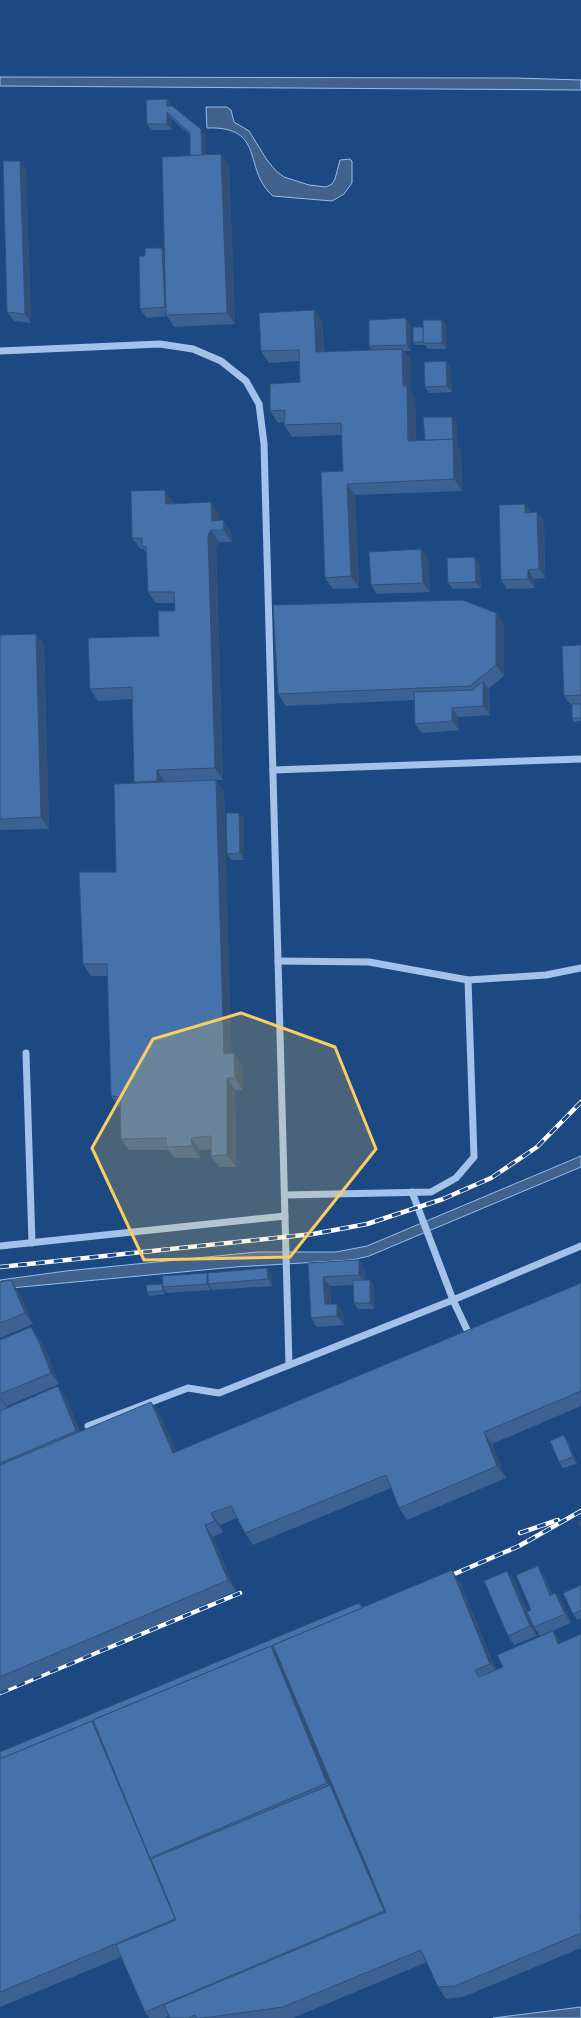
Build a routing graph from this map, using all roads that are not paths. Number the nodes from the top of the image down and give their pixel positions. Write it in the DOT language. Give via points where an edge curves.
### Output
graph roads {
  1 [pos="0,351"];
  2 [pos="581,759"];
  3 [pos="273,770"];
  4 [pos="278,961"];
  5 [pos="581,968"];
  6 [pos="468,980"];
  7 [pos="26,1053"];
  8 [pos="412,1192"];
  9 [pos="285,1195"];
  10 [pos="285,1216"];
  11 [pos="32,1243"];
  12 [pos="0,1246"];
  13 [pos="581,1246"];
  14 [pos="453,1300"];
  15 [pos="468,1332"];
  16 [pos="289,1365"];
  17 [pos="88,1426"];
  1 -- 3 [label="lane" via="160,344 192,349 222,361 246,381 259,404 264,444"];
  2 -- 3 [label="lane"];
  3 -- 4 [label="lane"];
  4 -- 6 [label="lane" via="369,962"];
  4 -- 9 [label="lane"];
  5 -- 6 [label="lane" via="546,975"];
  6 -- 8 [label="lane" via="474,1156 456,1178 431,1192"];
  7 -- 11 [label="lane"];
  8 -- 9 [label="lane"];
  8 -- 14 [label="lane"];
  9 -- 10 [label="lane"];
  10 -- 11 [label="lane"];
  10 -- 16 [label="lane"];
  11 -- 12 [label="lane"];
  13 -- 14 [label="lane"];
  14 -- 15 [label="lane"];
  14 -- 16 [label="lane"];
  16 -- 17 [label="lane" via="219,1393 188,1388"];
}
